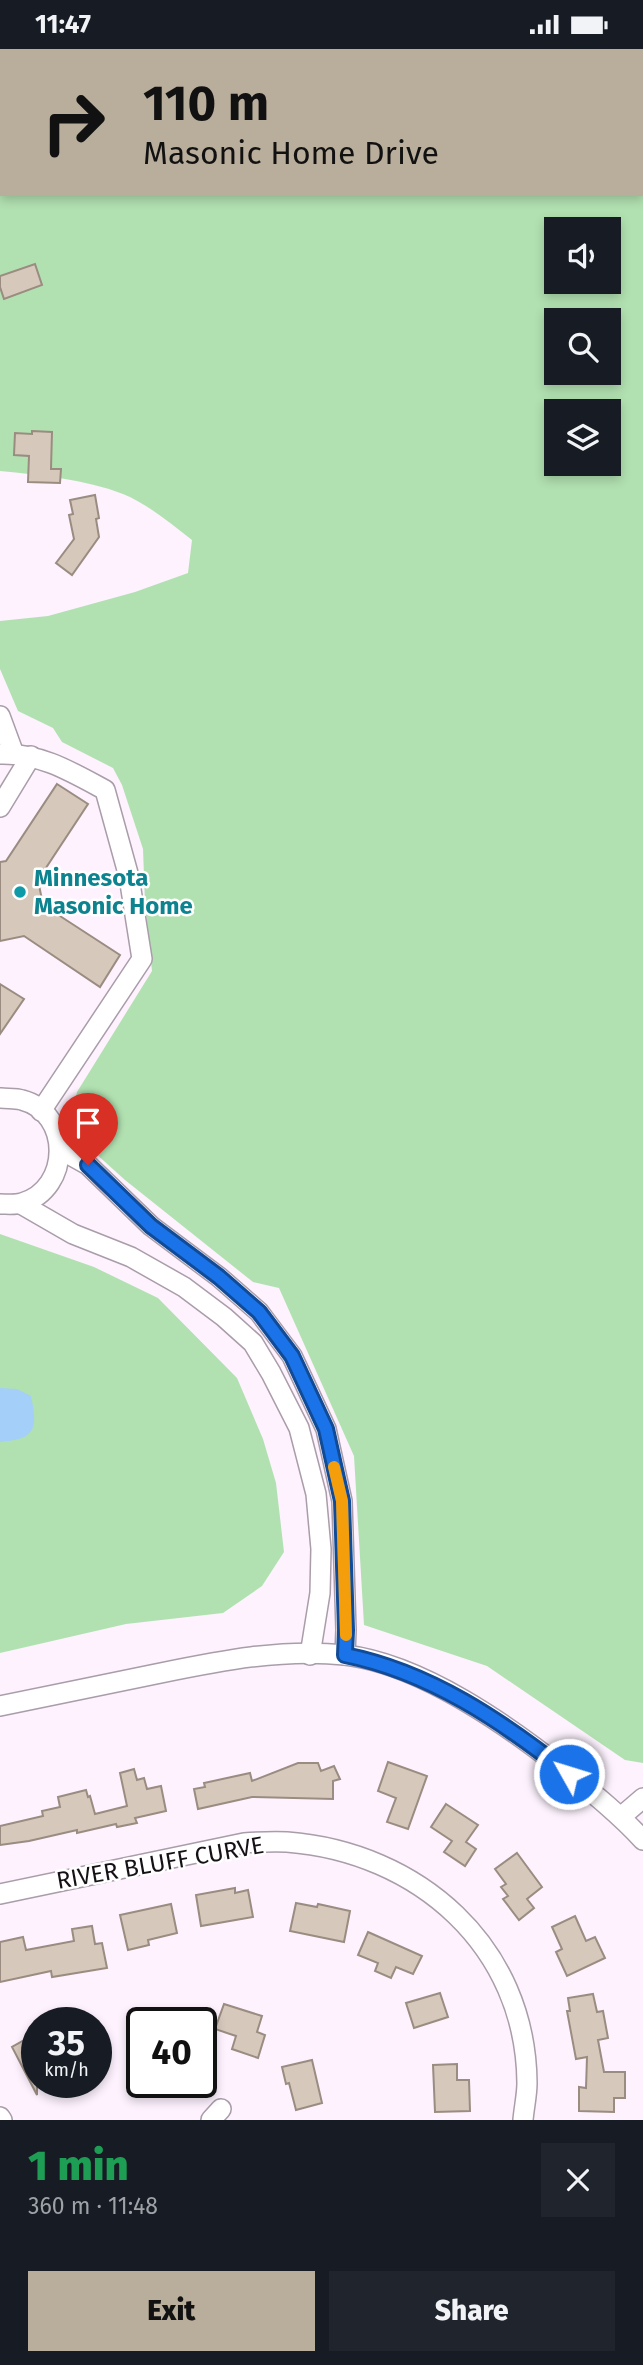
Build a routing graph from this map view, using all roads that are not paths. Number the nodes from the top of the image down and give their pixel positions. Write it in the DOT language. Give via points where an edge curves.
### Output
graph roads {
  1 [pos="0,716"];
  2 [pos="15,755"];
  3 [pos="0,807"];
  4 [pos="0,1098"];
  5 [pos="41,1111"];
  6 [pos="61,1150"];
  7 [pos="0,1204"];
  8 [pos="21,1204"];
  9 [pos="310,1655"];
  10 [pos="345,1655"];
  11 [pos="0,1706"];
  12 [pos="643,1798"];
  13 [pos="622,1816"];
  14 [pos="643,1840"];
  15 [pos="0,1894"];
  16 [pos="523,2120"];
  1 -- 2 [label="street"];
  2 -- 3 [label="street"];
  2 -- 5 [label="street" via="57,764 105,790 129,877 142,959"];
  4 -- 5 [label="street" via="21,1099"];
  5 -- 6 [label="street" via="53,1123"];
  6 -- 8 [label="street" via="56,1175 40,1194"];
  6 -- 10 [label="street" via="88,1165 151,1226 249,1303 292,1356 326,1429 342,1501"];
  7 -- 8 [label="street"];
  8 -- 9 [label="street" via="184,1287 253,1343 299,1428 316,1494 320,1593"];
  9 -- 10 [label="street"];
  9 -- 11 [label="street" via="227,1660"];
  10 -- 13 [label="street" via="402,1671 476,1707"];
  12 -- 13 [label="street"];
  13 -- 14 [label="street"];
  15 -- 16 [label="street, RIVER BLUFF CURVE" via="244,1843 285,1841 365,1859 434,1895 485,1947 517,2013 527,2084"];
}
